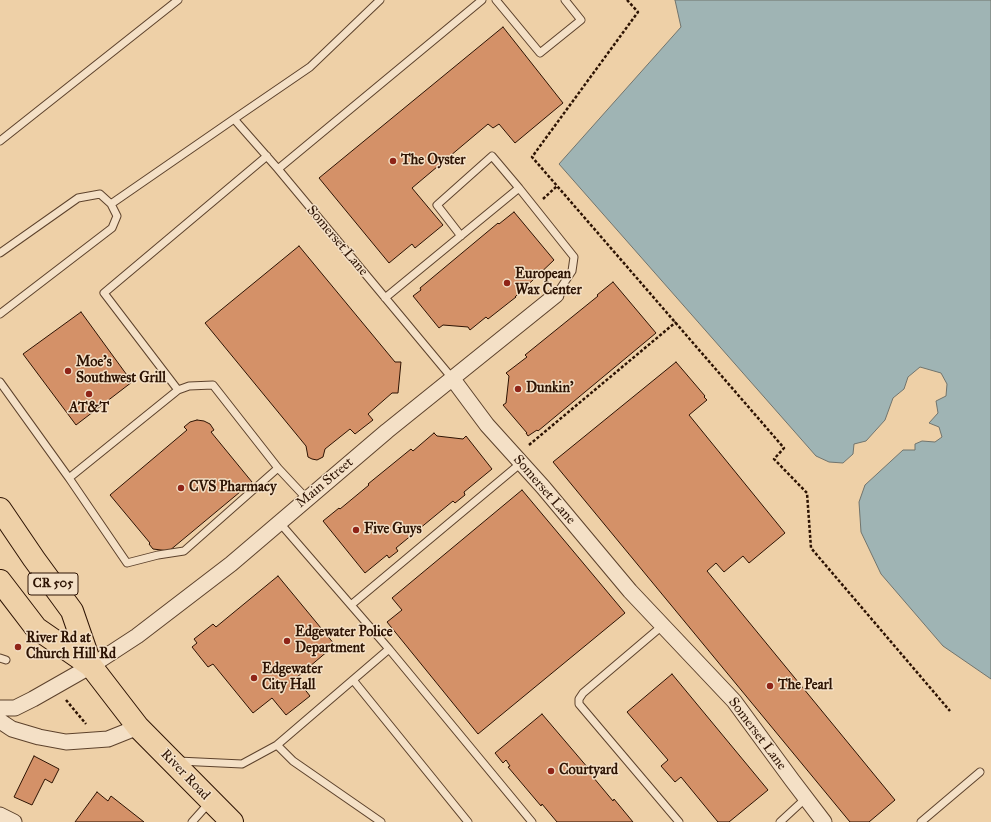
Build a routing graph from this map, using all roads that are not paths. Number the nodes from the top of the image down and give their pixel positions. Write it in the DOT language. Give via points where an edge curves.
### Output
graph roads {
  1 [pos="178,0"];
  2 [pos="380,0"];
  3 [pos="482,0"];
  4 [pos="496,0"];
  5 [pos="565,0"];
  6 [pos="234,119"];
  7 [pos="0,141"];
  8 [pos="266,156"];
  9 [pos="278,169"];
  10 [pos="519,188"];
  11 [pos="111,204"];
  12 [pos="461,236"];
  13 [pos="0,253"];
  14 [pos="556,295"];
  15 [pos="385,298"];
  16 [pos="0,314"];
  17 [pos="452,378"];
  18 [pos="0,382"];
  19 [pos="178,390"];
  20 [pos="518,459"];
  21 [pos="278,468"];
  22 [pos="69,478"];
  23 [pos="307,499"];
  24 [pos="0,509"];
  25 [pos="279,522"];
  26 [pos="0,581"];
  27 [pos="351,605"];
  28 [pos="662,626"];
  29 [pos="389,649"];
  30 [pos="91,666"];
  31 [pos="354,680"];
  32 [pos="0,708"];
  33 [pos="0,721"];
  34 [pos="138,727"];
  35 [pos="277,745"];
  36 [pos="170,760"];
  37 [pos="980,772"];
  38 [pos="806,798"];
  39 [pos="210,801"];
  40 [pos="0,815"];
  41 [pos="14,822"];
  42 [pos="192,822"];
  43 [pos="232,822"];
  44 [pos="381,822"];
  45 [pos="468,822"];
  46 [pos="532,822"];
  47 [pos="679,822"];
  48 [pos="780,822"];
  49 [pos="824,822"];
  50 [pos="921,822"];
  1 -- 7 [label="lane"];
  2 -- 6 [label="lane" via="310,67"];
  3 -- 9 [label="lane"];
  4 -- 5 [label="lane" via="540,53 581,20"];
  6 -- 8 [label="lane, Somerset Lane"];
  6 -- 11 [label="lane"];
  8 -- 9 [label="lane, Somerset Lane"];
  8 -- 19 [label="lane" via="104,293"];
  9 -- 15 [label="lane, Somerset Lane"];
  10 -- 12 [label="lane"];
  10 -- 12 [label="lane" via="492,156 437,205"];
  10 -- 14 [label="lane" via="574,257 572,271"];
  11 -- 13 [label="lane" via="100,194 78,198"];
  11 -- 16 [label="lane" via="116,216 112,228"];
  12 -- 15 [label="lane"];
  14 -- 17 [label="street, Main Street"];
  15 -- 17 [label="lane, Somerset Lane"];
  17 -- 20 [label="street, Somerset Lane" via="487,425"];
  17 -- 23 [label="street, Main Street"];
  18 -- 22 [label="lane"];
  19 -- 21 [label="lane" via="190,386 213,385"];
  19 -- 22 [label="lane"];
  20 -- 27 [label="lane"];
  20 -- 28 [label="street, Somerset Lane"];
  21 -- 22 [label="lane" via="184,551 127,563"];
  21 -- 23 [label="lane"];
  23 -- 25 [label="street, Main Street"];
  24 -- 30 [label="main road, River Road / CR 505" via="72,611"];
  25 -- 27 [label="lane"];
  25 -- 30 [label="street, Main Street" via="231,564"];
  26 -- 30 [label="main road, River Road / CR 505" via="36,628"];
  27 -- 29 [label="lane"];
  28 -- 38 [label="street, Somerset Lane" via="734,701"];
  28 -- 47 [label="lane" via="583,693 579,704"];
  29 -- 31 [label="lane"];
  29 -- 46 [label="lane"];
  30 -- 32 [label="street" via="14,708"];
  30 -- 34 [label="main road, River Road / CR 505"];
  31 -- 35 [label="lane"];
  31 -- 45 [label="lane"];
  33 -- 34 [label="street" via="12,729 66,742 108,739"];
  34 -- 36 [label="main road, River Road / CR 505"];
  35 -- 36 [label="lane" via="242,764"];
  35 -- 44 [label="lane" via="293,761"];
  36 -- 39 [label="main road, River Road / CR 505"];
  37 -- 50 [label="lane"];
  38 -- 48 [label="lane"];
  38 -- 49 [label="street, Somerset Lane"];
  39 -- 42 [label="lane"];
  39 -- 43 [label="main road, River Road / CR 505"];
  40 -- 41 [label="street"];
}
